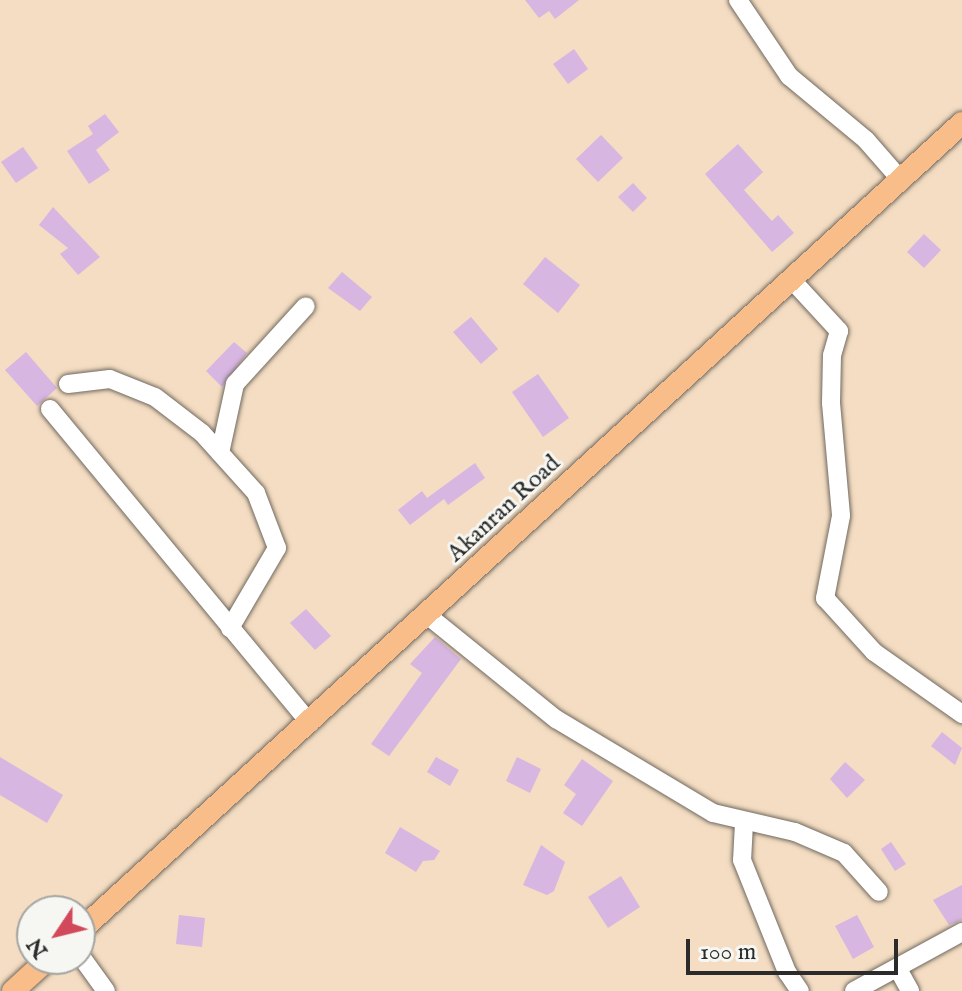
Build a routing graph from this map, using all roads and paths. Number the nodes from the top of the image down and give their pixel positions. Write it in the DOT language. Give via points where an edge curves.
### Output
graph roads {
  1 [pos="738,0"];
  2 [pos="962,123"];
  3 [pos="900,179"];
  4 [pos="791,279"];
  5 [pos="306,306"];
  6 [pos="68,384"];
  7 [pos="50,409"];
  8 [pos="220,453"];
  9 [pos="427,615"];
  10 [pos="230,628"];
  11 [pos="962,714"];
  12 [pos="310,723"];
  13 [pos="744,823"];
  14 [pos="879,892"];
  15 [pos="96,917"];
  16 [pos="962,932"];
  17 [pos="898,969"];
  18 [pos="30,975"];
  19 [pos="13,991"];
  20 [pos="800,991"];
  21 [pos="854,991"];
  22 [pos="910,991"];
  1 -- 3 [label="street" via="789,76 866,140"];
  2 -- 3 [label="main road, Akanran Road"];
  3 -- 4 [label="main road, Akanran Road"];
  4 -- 9 [label="main road, Akanran Road"];
  4 -- 11 [label="street" via="839,331 832,355 831,403 841,516 825,598 874,652"];
  5 -- 8 [label="street" via="235,384"];
  6 -- 8 [label="street" via="110,379 155,397"];
  7 -- 10 [label="street"];
  8 -- 10 [label="street" via="256,493 277,548"];
  9 -- 12 [label="main road, Akanran Road"];
  9 -- 13 [label="street" via="556,719 713,813"];
  10 -- 12 [label="street"];
  12 -- 15 [label="main road, Akanran Road"];
  13 -- 14 [label="street" via="795,832 844,853"];
  13 -- 20 [label="street" via="742,860 787,972"];
  16 -- 17 [label="street"];
  17 -- 21 [label="street"];
  17 -- 22 [label="street"];
  18 -- 19 [label="main road"];
}
